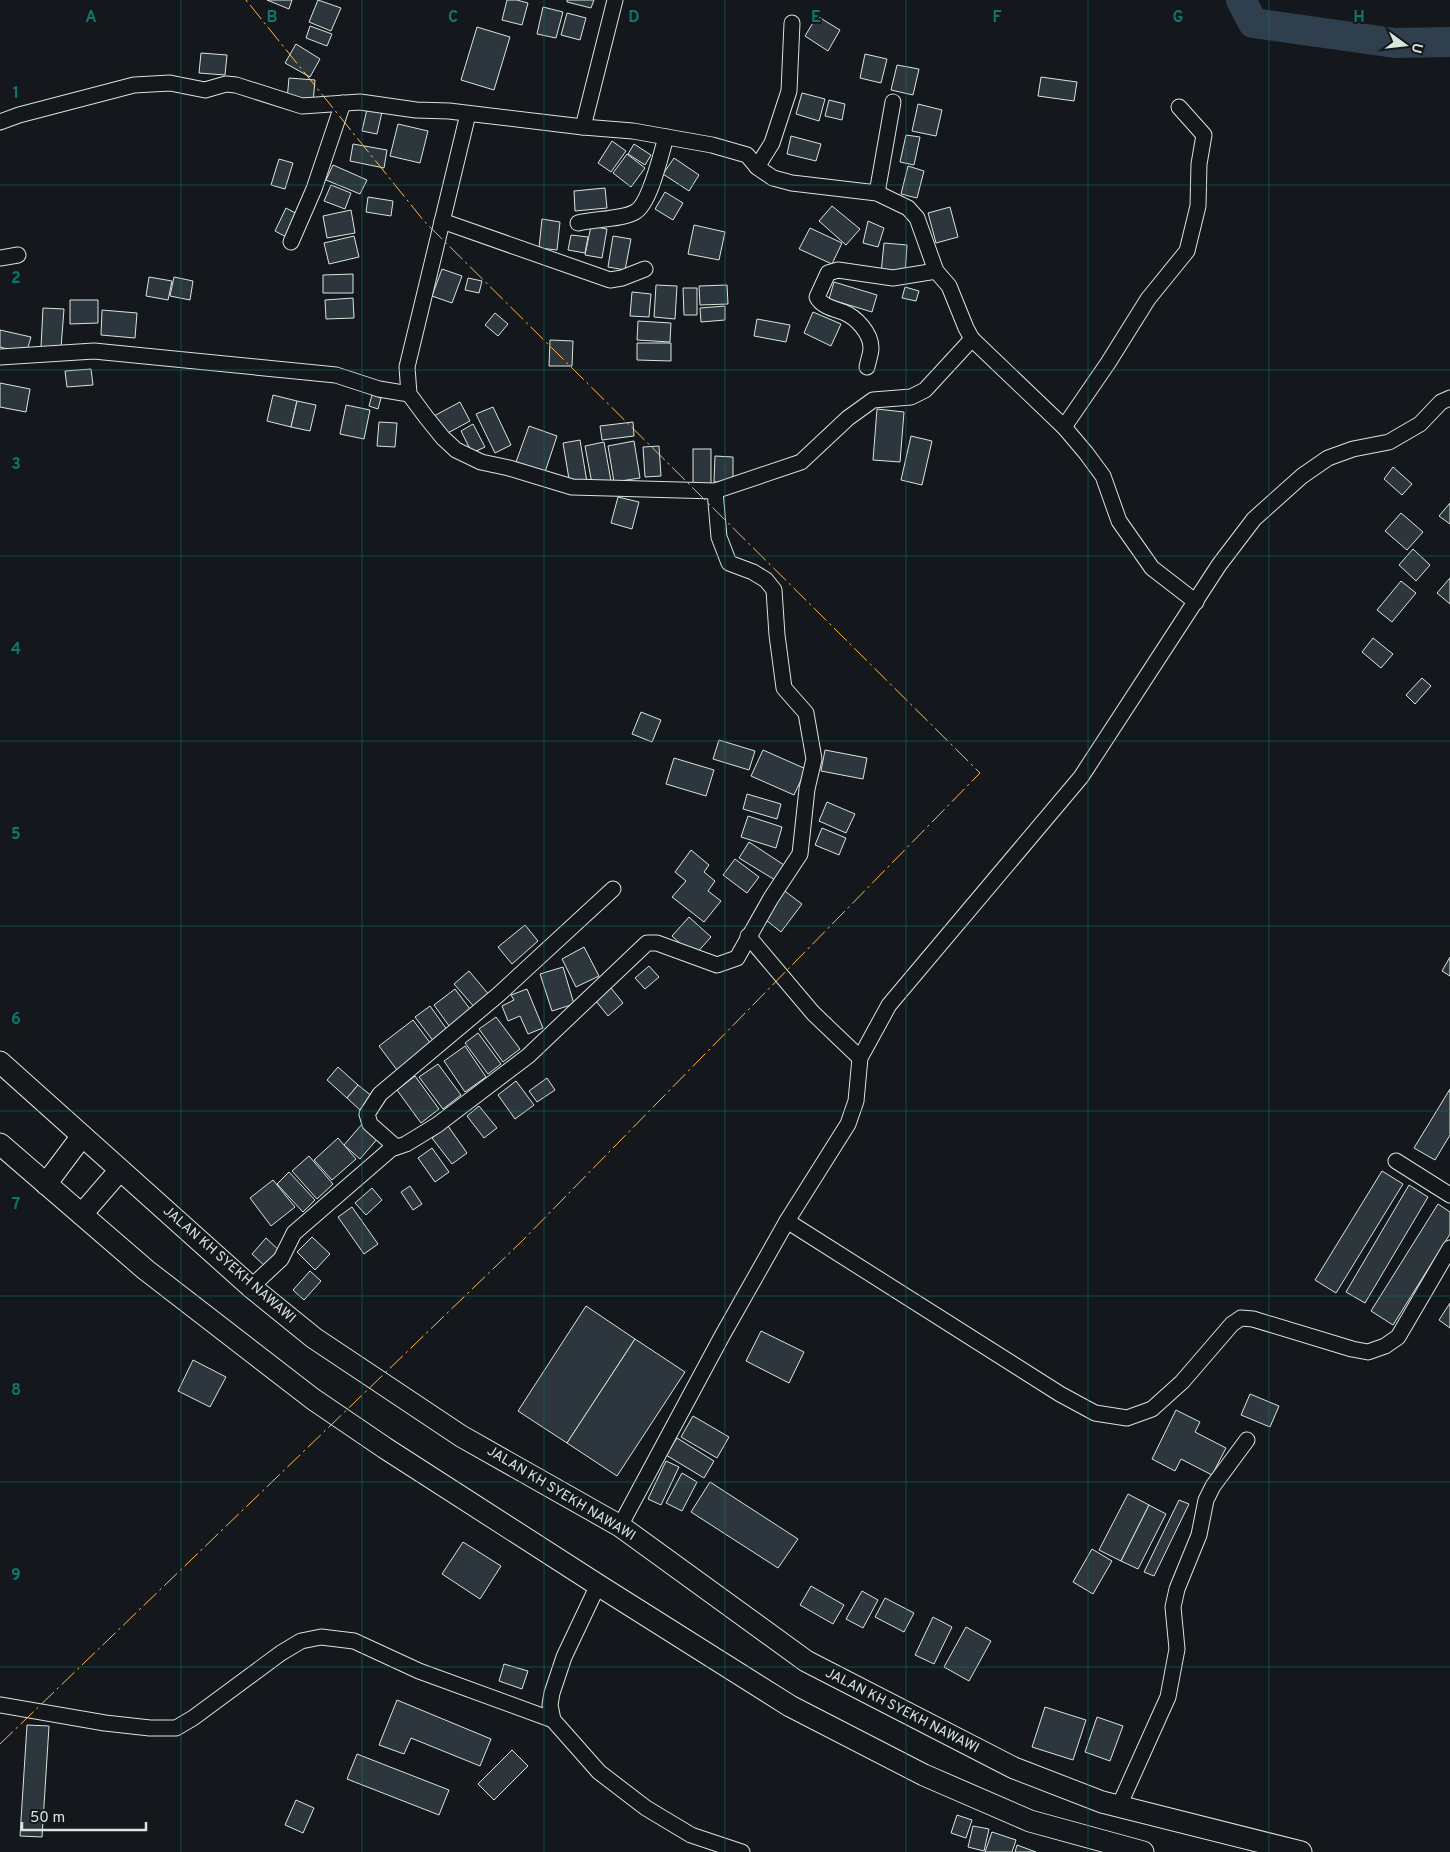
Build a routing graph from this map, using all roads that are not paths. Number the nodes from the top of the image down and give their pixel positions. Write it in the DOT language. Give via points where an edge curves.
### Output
graph roads {
  1 [pos="615,0"];
  2 [pos="792,23"];
  3 [pos="893,102"];
  4 [pos="343,103"];
  5 [pos="1179,108"];
  6 [pos="468,114"];
  7 [pos="0,122"];
  8 [pos="583,127"];
  9 [pos="666,137"];
  10 [pos="757,167"];
  11 [pos="877,193"];
  12 [pos="442,221"];
  13 [pos="578,223"];
  14 [pos="291,242"];
  15 [pos="18,255"];
  16 [pos="0,258"];
  17 [pos="645,269"];
  18 [pos="936,271"];
  19 [pos="972,338"];
  20 [pos="0,357"];
  21 [pos="867,367"];
  22 [pos="409,394"];
  23 [pos="1450,398"];
  24 [pos="1064,428"];
  25 [pos="715,491"];
  26 [pos="1196,602"];
  27 [pos="613,889"];
  28 [pos="748,936"];
  29 [pos="860,1058"];
  30 [pos="0,1062"];
  31 [pos="82,1136"];
  32 [pos="0,1144"];
  33 [pos="396,1147"];
  34 [pos="1396,1161"];
  35 [pos="120,1170"];
  36 [pos="46,1184"];
  37 [pos="1450,1195"];
  38 [pos="82,1214"];
  39 [pos="787,1221"];
  40 [pos="1450,1248"];
  41 [pos="251,1286"];
  42 [pos="1247,1440"];
  43 [pos="620,1526"];
  44 [pos="598,1585"];
  45 [pos="0,1705"];
  46 [pos="552,1720"];
  47 [pos="1119,1806"];
  48 [pos="1097,1846"];
  49 [pos="742,1852"];
  50 [pos="1143,1852"];
  51 [pos="1302,1852"];
  1 -- 8 [label="street"];
  2 -- 10 [label="street" via="789,91 772,143"];
  3 -- 11 [label="street"];
  4 -- 6 [label="street"];
  4 -- 7 [label="street" via="302,106 236,85 226,84 206,90 170,83 134,85"];
  4 -- 14 [label="street" via="314,189"];
  5 -- 24 [label="street" via="1204,135 1199,164 1198,206 1186,251 1148,299"];
  6 -- 8 [label="street"];
  6 -- 12 [label="street"];
  8 -- 9 [label="street"];
  9 -- 10 [label="street" via="712,144 747,155"];
  9 -- 13 [label="street" via="651,188 637,212"];
  10 -- 11 [label="street" via="773,178 792,183"];
  11 -- 18 [label="street" via="908,208 917,218"];
  12 -- 17 [label="street" via="610,280"];
  12 -- 22 [label="street" via="407,367"];
  15 -- 16 [label="street"];
  18 -- 19 [label="street" via="949,286"];
  18 -- 21 [label="street" via="893,278 838,270 828,273 818,300 845,313 866,332 871,348"];
  19 -- 24 [label="street"];
  19 -- 25 [label="street" via="925,390 911,397 872,400 801,462"];
  20 -- 22 [label="street" via="94,351 336,375 379,389"];
  22 -- 25 [label="street" via="443,438 456,450 481,462 572,487"];
  23 -- 26 [label="street" via="1441,402 1420,424 1389,442 1328,458 1302,476 1254,519"];
  24 -- 26 [label="street" via="1103,476 1119,522 1152,568"];
  25 -- 28 [label="street" via="718,538 729,562 766,580 774,590 784,688 806,713 814,759 806,789 800,854"];
  26 -- 29 [label="street" via="1081,777 889,1006"];
  27 -- 33 [label="street" via="498,995 380,1094 367,1114 370,1124"];
  28 -- 29 [label="street" via="813,1013"];
  28 -- 33 [label="street" via="736,958 717,965 647,943 528,1056 437,1125"];
  29 -- 39 [label="street" via="856,1101 848,1124"];
  30 -- 31 [label="main road, JALAN KH SYEKH NAWAWI"];
  31 -- 35 [label="main road, JALAN KH SYEKH NAWAWI"];
  31 -- 36 [label="main road"];
  32 -- 36 [label="main road"];
  33 -- 41 [label="street" via="294,1233 281,1259"];
  34 -- 37 [label="street"];
  35 -- 38 [label="main road"];
  35 -- 41 [label="main road, JALAN KH SYEKH NAWAWI"];
  36 -- 38 [label="main road"];
  38 -- 44 [label="main road" via="146,1270 313,1399"];
  39 -- 40 [label="street" via="1060,1394 1095,1413 1127,1418 1152,1409 1182,1382 1232,1324 1241,1318 1352,1349 1368,1352 1385,1346 1398,1337"];
  39 -- 43 [label="street"];
  41 -- 43 [label="main road, JALAN KH SYEKH NAWAWI" via="314,1338 461,1436"];
  42 -- 47 [label="street" via="1206,1500 1199,1535 1177,1588 1173,1607 1177,1649 1168,1697"];
  43 -- 47 [label="main road, JALAN KH SYEKH NAWAWI" via="806,1661 1014,1768"];
  44 -- 46 [label="street" via="564,1656 552,1693"];
  44 -- 48 [label="main road" via="790,1706 924,1775 1030,1822"];
  45 -- 46 [label="street" via="105,1723 176,1728 281,1653 301,1641 320,1637 354,1642 419,1671"];
  46 -- 49 [label="street" via="599,1772 646,1808 691,1835"];
  47 -- 51 [label="main road, JALAN KH SYEKH NAWAWI"];
  48 -- 50 [label="main road"];
}
